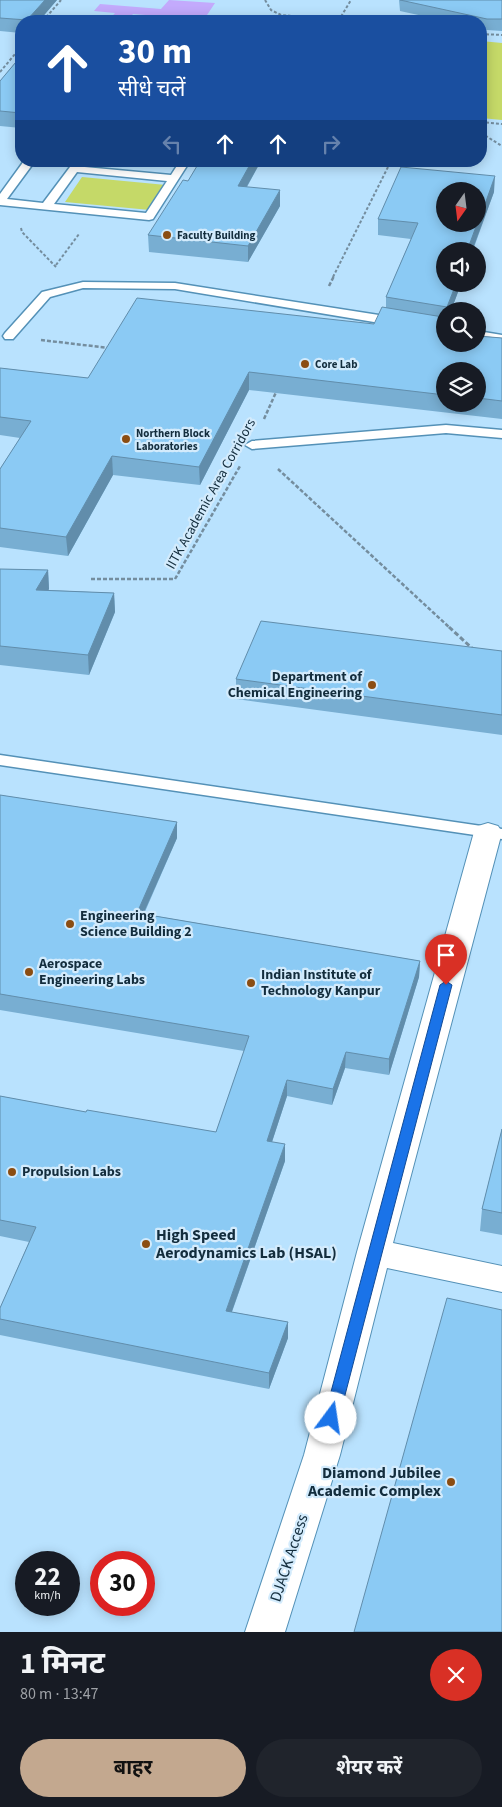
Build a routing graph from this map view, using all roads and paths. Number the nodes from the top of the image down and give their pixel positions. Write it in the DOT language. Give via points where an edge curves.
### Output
graph roads {
  1 [pos="61,0"];
  2 [pos="265,0"];
  3 [pos="351,0"];
  4 [pos="48,15"];
  5 [pos="281,15"];
  6 [pos="342,15"];
  7 [pos="487,35"];
  8 [pos="502,36"];
  9 [pos="15,54"];
  10 [pos="0,72"];
  11 [pos="487,123"];
  12 [pos="502,124"];
  13 [pos="487,137"];
  14 [pos="502,146"];
  15 [pos="26,167"];
  16 [pos="76,167"];
  17 [pos="92,167"];
  18 [pos="181,167"];
  19 [pos="388,167"];
  20 [pos="174,178"];
  21 [pos="0,202"];
  22 [pos="46,207"];
  23 [pos="94,212"];
  24 [pos="20,225"];
  25 [pos="56,266"];
  26 [pos="66,290"];
  27 [pos="318,308"];
  28 [pos="406,323"];
  29 [pos="9,336"];
  30 [pos="486,336"];
  31 [pos="502,339"];
  32 [pos="118,349"];
  33 [pos="279,386"];
  34 [pos="502,434"];
  35 [pos="252,445"];
  36 [pos="91,579"];
  37 [pos="476,651"];
  38 [pos="0,760"];
  39 [pos="495,833"];
  40 [pos="374,1252"];
  41 [pos="502,1279"];
  42 [pos="265,1632"];
  1 -- 4 [label="path"];
  2 -- 5 [label="path" via="272,12"];
  3 -- 6 [label="path"];
  7 -- 8 [label="path"];
  9 -- 10 [label="path"];
  11 -- 12 [label="path"];
  13 -- 14 [label="path"];
  15 -- 21 [label="lane"];
  16 -- 22 [label="lane"];
  17 -- 20 [label="lane"];
  18 -- 20 [label="lane"];
  19 -- 27 [label="path"];
  20 -- 23 [label="lane" via="149,217"];
  21 -- 22 [label="lane"];
  22 -- 23 [label="lane"];
  23 -- 25 [label="path"];
  24 -- 25 [label="path" via="22,232"];
  25 -- 26 [label="path"];
  26 -- 27 [label="lane" via="83,286 176,286"];
  26 -- 29 [label="lane" via="46,294"];
  27 -- 28 [label="lane"];
  29 -- 32 [label="path"];
  30 -- 31 [label="lane"];
  33 -- 35 [label="path, IITK Academic Area Corridors"];
  34 -- 35 [label="lane" via="446,429"];
  35 -- 36 [label="path, IITK Academic Area Corridors" via="175,579"];
  35 -- 37 [label="path"];
  38 -- 39 [label="lane"];
  39 -- 40 [label="street, DJACK Access"];
  40 -- 41 [label="street"];
  40 -- 42 [label="street, DJACK Access" via="322,1455"];
}
